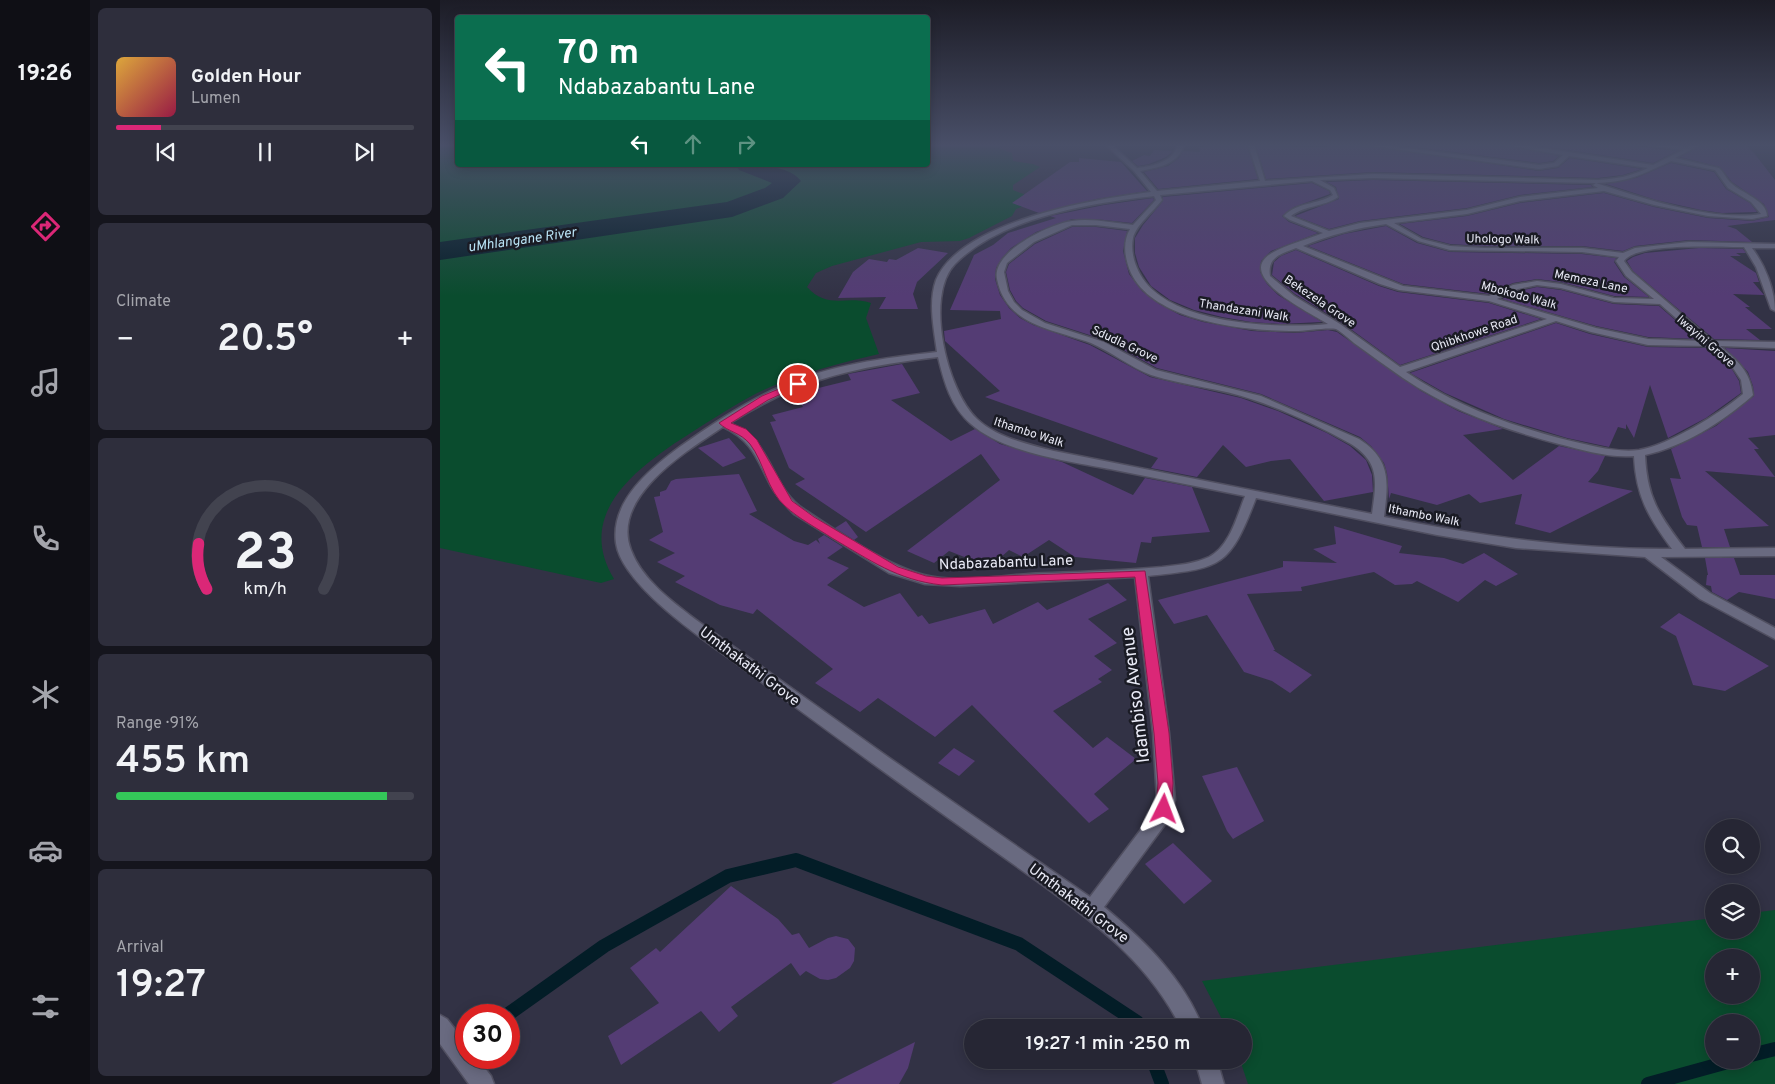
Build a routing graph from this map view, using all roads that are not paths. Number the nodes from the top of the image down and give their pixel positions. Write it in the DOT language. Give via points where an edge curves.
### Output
graph roads {
  1 [pos="1146,195"];
  2 [pos="1157,195"];
  3 [pos="1336,195"];
  4 [pos="1557,195"];
  5 [pos="1622,195"];
  6 [pos="1743,195"];
  7 [pos="1386,222"];
  8 [pos="1136,228"];
  9 [pos="1329,233"];
  10 [pos="1745,244"];
  11 [pos="1295,245"];
  12 [pos="1775,246"];
  13 [pos="1624,255"];
  14 [pos="1490,299"];
  15 [pos="1660,302"];
  16 [pos="1775,309"];
  17 [pos="1557,318"];
  18 [pos="1336,326"];
  19 [pos="1714,344"];
  20 [pos="1775,344"];
  21 [pos="941,354"];
  22 [pos="1399,371"];
  23 [pos="723,423"];
  24 [pos="1639,453"];
  25 [pos="1252,494"];
  26 [pos="1378,519"];
  27 [pos="1775,552"];
  28 [pos="1682,553"];
  29 [pos="1648,554"];
  30 [pos="1140,574"];
  31 [pos="1775,634"];
  32 [pos="1092,909"];
  33 [pos="1189,1019"];
  34 [pos="440,1026"];
  35 [pos="1209,1069"];
  36 [pos="483,1084"];
  37 [pos="1213,1084"];
  1 -- 21 [label="street, Ithambo Walk" via="1046,214 1011,226 957,258 939,282 936,298"];
  2 -- 8 [label="street, Thandazani Walk" via="1159,200"];
  3 -- 9 [label="street" via="1331,199 1296,209 1287,216"];
  4 -- 7 [label="street, Bekezela Grove" via="1520,199 1467,212"];
  5 -- 6 [label="street" via="1683,209 1748,218 1765,215"];
  7 -- 9 [label="street, Bekezela Grove"];
  7 -- 13 [label="street, Uhologo Walk" via="1420,240 1450,248 1582,250"];
  8 -- 18 [label="street, Thandazani Walk" via="1129,244 1133,270 1147,291 1170,305 1201,316 1241,323 1299,329"];
  8 -- 26 [label="street, Sdudla Grove" via="1077,223 1039,236 1002,264 1000,273 1010,303 1031,319 1102,344 1141,367 1190,383 1256,397 1356,443 1374,458 1381,474 1383,482"];
  9 -- 11 [label="street, Bekezela Grove"];
  10 -- 12 [label="street"];
  10 -- 13 [label="street" via="1689,244 1635,250"];
  10 -- 16 [label="street" via="1763,271"];
  11 -- 14 [label="street, Mbokodo Walk" via="1402,288"];
  11 -- 18 [label="street, Bekezela Grove" via="1270,257 1264,266 1266,277 1292,299"];
  13 -- 15 [label="street, Iwayini Grove" via="1620,261 1623,267"];
  14 -- 15 [label="street, Memeza Lane" via="1537,283 1614,300"];
  14 -- 17 [label="street, Mbokodo Walk"];
  15 -- 19 [label="street, Iwayini Grove"];
  17 -- 19 [label="street, Mbokodo Walk" via="1648,342"];
  17 -- 22 [label="street, Qhibkhowe Road"];
  18 -- 22 [label="street, Bekezela Grove"];
  19 -- 20 [label="street, Mbokodo Walk"];
  19 -- 24 [label="street, Iwayini Grove" via="1742,374 1748,395 1738,405 1687,434"];
  21 -- 23 [label="street, Umthakathi Grove" via="878,363 815,378 765,398"];
  21 -- 25 [label="street, Ithambo Walk" via="956,403 977,426 992,435 1052,454"];
  22 -- 24 [label="street, Bekezela Grove" via="1479,416 1526,433 1576,445"];
  23 -- 30 [label="street, Ndabazabantu Lane" via="742,431 753,442 788,503 894,570 925,580 960,582"];
  23 -- 32 [label="street, Umthakathi Grove" via="663,465 633,498 625,514 622,543 635,568 672,608 796,700"];
  24 -- 28 [label="street" via="1646,503"];
  25 -- 26 [label="street, Ithambo Walk"];
  25 -- 30 [label="street, Ndabazabantu Lane" via="1231,543 1215,559 1194,568"];
  26 -- 29 [label="street, Ithambo Walk" via="1516,544"];
  27 -- 28 [label="street, Ithambo Walk"];
  28 -- 29 [label="street, Ithambo Walk"];
  29 -- 31 [label="street" via="1705,596"];
  30 -- 32 [label="street, Idambiso Avenue" via="1161,733 1166,800 1160,818"];
  32 -- 33 [label="street, Umthakathi Grove" via="1134,944 1168,982"];
  34 -- 36 [label="street"];
  35 -- 37 [label="street"];
}
